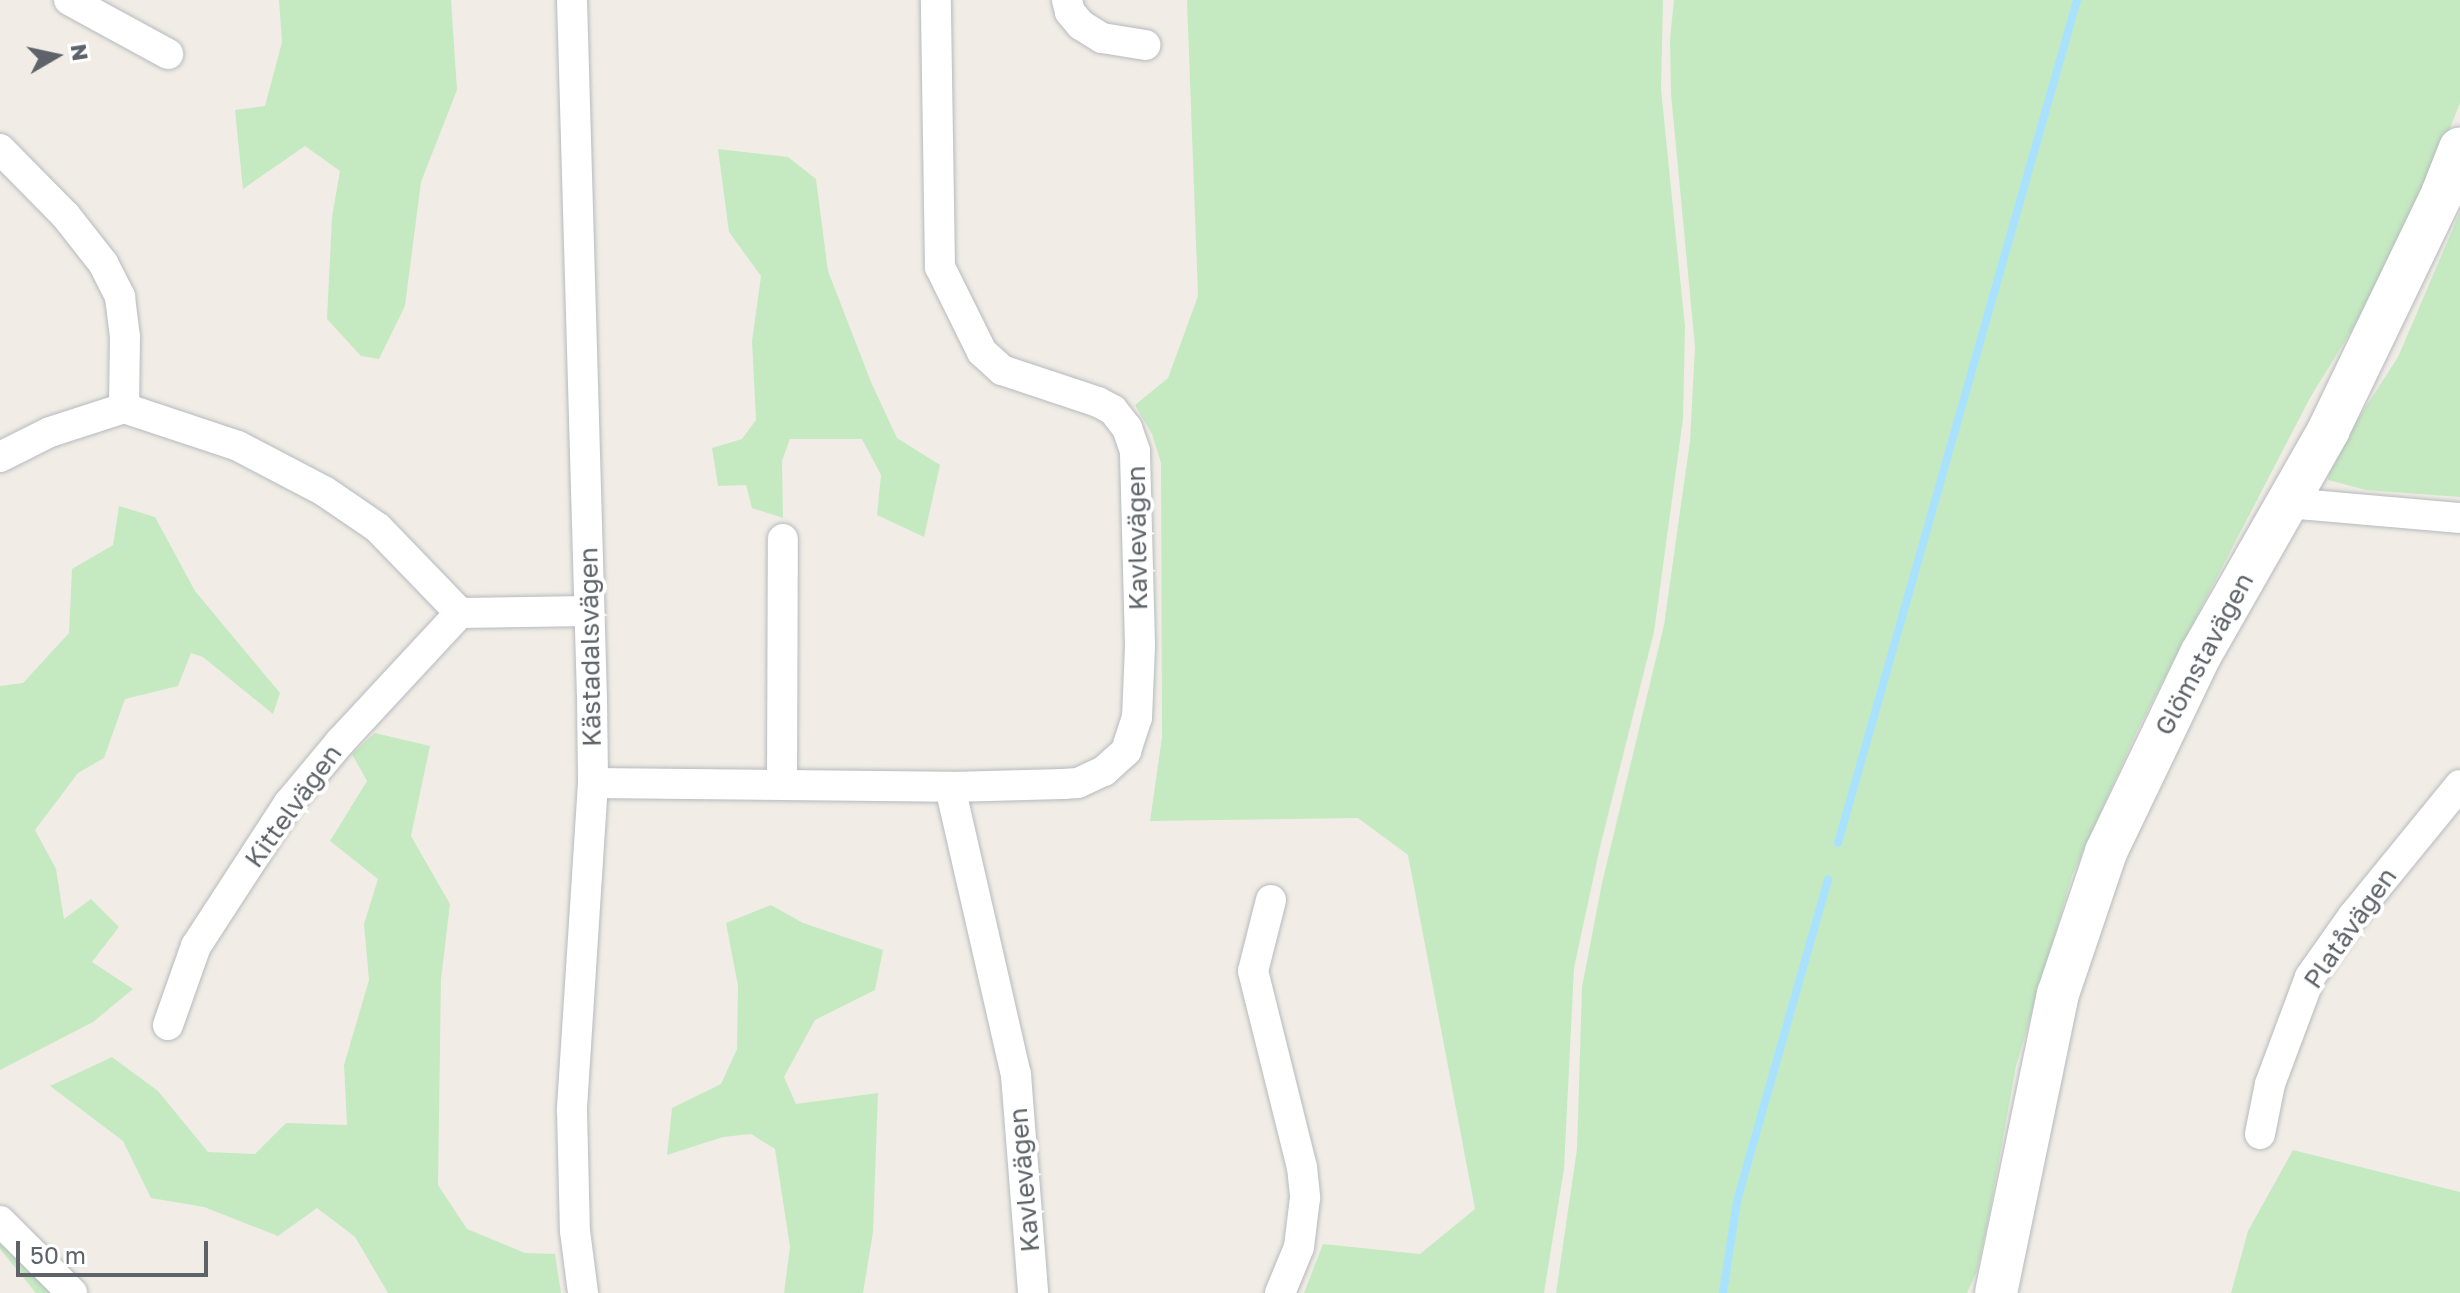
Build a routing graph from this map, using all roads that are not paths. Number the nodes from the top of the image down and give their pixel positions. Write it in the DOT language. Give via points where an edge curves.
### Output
graph roads {
  1 [pos="69,0"];
  2 [pos="572,0"];
  3 [pos="936,0"];
  4 [pos="1067,0"];
  5 [pos="1145,45"];
  6 [pos="168,54"];
  7 [pos="2460,148"];
  8 [pos="0,149"];
  9 [pos="124,408"];
  10 [pos="0,457"];
  11 [pos="2288,503"];
  12 [pos="2460,518"];
  13 [pos="783,539"];
  14 [pos="589,611"];
  15 [pos="460,613"];
  16 [pos="593,783"];
  17 [pos="782,784"];
  18 [pos="2460,785"];
  19 [pos="950,787"];
  20 [pos="1271,900"];
  21 [pos="168,1025"];
  22 [pos="2260,1134"];
  23 [pos="2016,1187"];
  24 [pos="0,1221"];
  25 [pos="72,1293"];
  26 [pos="583,1293"];
  27 [pos="1033,1293"];
  28 [pos="1280,1293"];
  29 [pos="1996,1293"];
  30 [pos="2008,1293"];
  1 -- 6 [label="street"];
  2 -- 14 [label="street, Kästadalsvägen"];
  3 -- 19 [label="street, Kavlevägen" via="940,267 982,352 1002,370 1098,402 1113,410 1127,428 1135,451 1140,645 1137,718 1126,751 1104,771 1078,783"];
  4 -- 5 [label="street" via="1081,25 1102,38"];
  7 -- 11 [label="main road, Glömstavägen" via="2408,266"];
  8 -- 9 [label="street" via="66,216 103,263 120,297"];
  9 -- 10 [label="street" via="50,432"];
  9 -- 15 [label="street" via="238,446 324,491 378,528"];
  11 -- 12 [label="street"];
  11 -- 23 [label="main road, Glömstavägen" via="2201,654 2106,852 2058,994"];
  13 -- 17 [label="street"];
  14 -- 15 [label="street"];
  14 -- 16 [label="street, Kästadalsvägen"];
  15 -- 21 [label="street, Kittelvägen" via="289,803 196,946"];
  16 -- 17 [label="street, Kavlevägen"];
  16 -- 26 [label="street, Kästadalsvägen" via="572,1111 575,1231"];
  17 -- 19 [label="street, Kavlevägen"];
  18 -- 22 [label="street, Platåvägen" via="2368,896 2310,977 2270,1084"];
  19 -- 27 [label="street, Kavlevägen" via="1016,1075"];
  20 -- 28 [label="street" via="1253,971 1305,1198 1299,1247"];
  23 -- 29 [label="main road, Glömstavägen"];
  23 -- 30 [label="main road, Glömstavägen"];
  24 -- 25 [label="street"];
}
